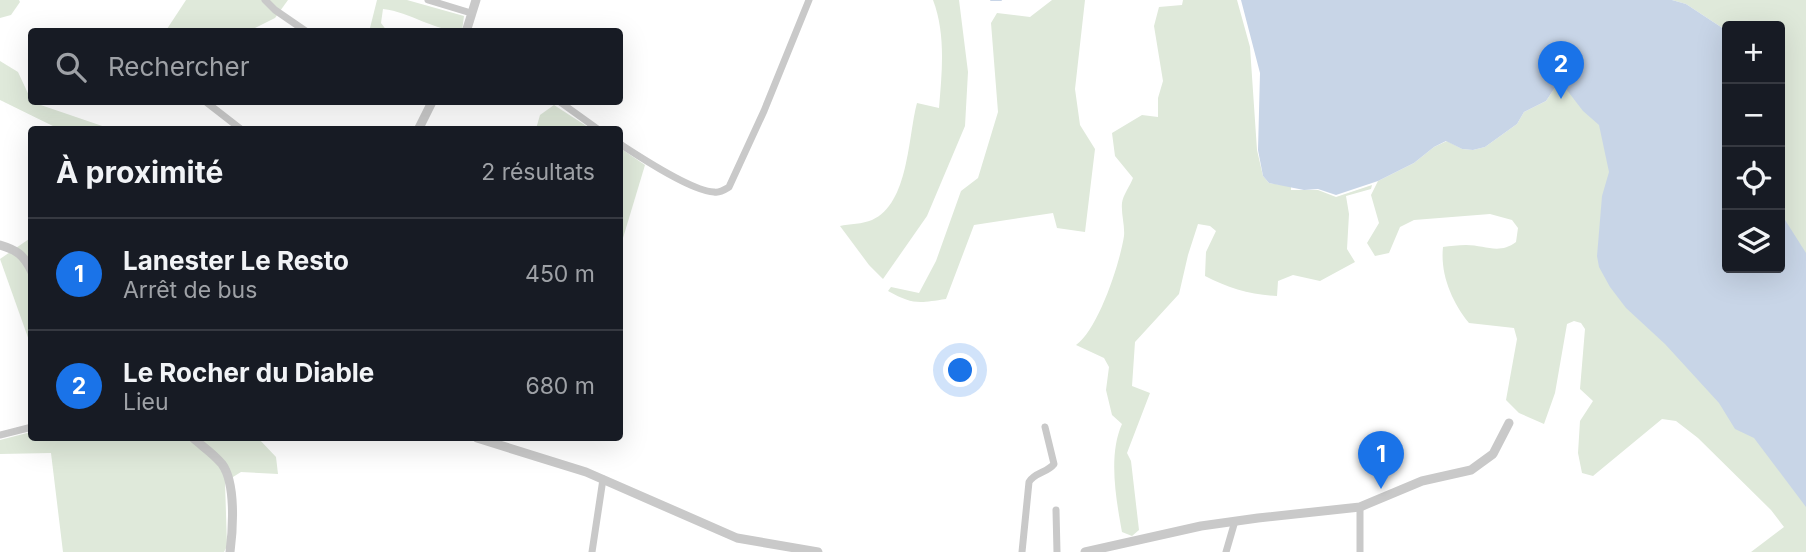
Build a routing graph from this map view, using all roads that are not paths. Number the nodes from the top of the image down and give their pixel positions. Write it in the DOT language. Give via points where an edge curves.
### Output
graph roads {
  1 [pos="265,0"];
  2 [pos="428,0"];
  3 [pos="476,0"];
  4 [pos="809,0"];
  5 [pos="471,13"];
  6 [pos="301,28"];
  7 [pos="468,28"];
  8 [pos="210,105"];
  9 [pos="426,105"];
  10 [pos="564,105"];
  11 [pos="237,126"];
  12 [pos="419,126"];
  13 [pos="593,126"];
  14 [pos="623,146"];
  15 [pos="0,245"];
  16 [pos="28,264"];
  17 [pos="1509,423"];
  18 [pos="1045,427"];
  19 [pos="28,428"];
  20 [pos="0,435"];
  21 [pos="196,441"];
  22 [pos="487,441"];
  23 [pos="603,479"];
  24 [pos="1360,507"];
  25 [pos="1056,510"];
  26 [pos="1235,521"];
  27 [pos="230,552"];
  28 [pos="592,552"];
  29 [pos="818,552"];
  30 [pos="1022,552"];
  31 [pos="1057,552"];
  32 [pos="1085,552"];
  33 [pos="1226,552"];
  34 [pos="1360,552"];
  1 -- 6 [label="street"];
  2 -- 5 [label="street"];
  3 -- 5 [label="street"];
  4 -- 14 [label="street" via="729,187 716,193 706,191"];
  5 -- 7 [label="street"];
  8 -- 11 [label="street"];
  9 -- 12 [label="street"];
  10 -- 13 [label="street"];
  15 -- 16 [label="street" via="16,249"];
  17 -- 24 [label="street" via="1493,454 1471,470 1422,481"];
  18 -- 30 [label="street" via="1054,464 1029,482"];
  19 -- 20 [label="street"];
  21 -- 27 [label="street" via="222,464 230,480"];
  22 -- 23 [label="street"];
  23 -- 28 [label="street"];
  23 -- 29 [label="street" via="737,538"];
  24 -- 26 [label="street"];
  24 -- 34 [label="street"];
  25 -- 31 [label="street"];
  26 -- 32 [label="street"];
  26 -- 33 [label="street"];
}
